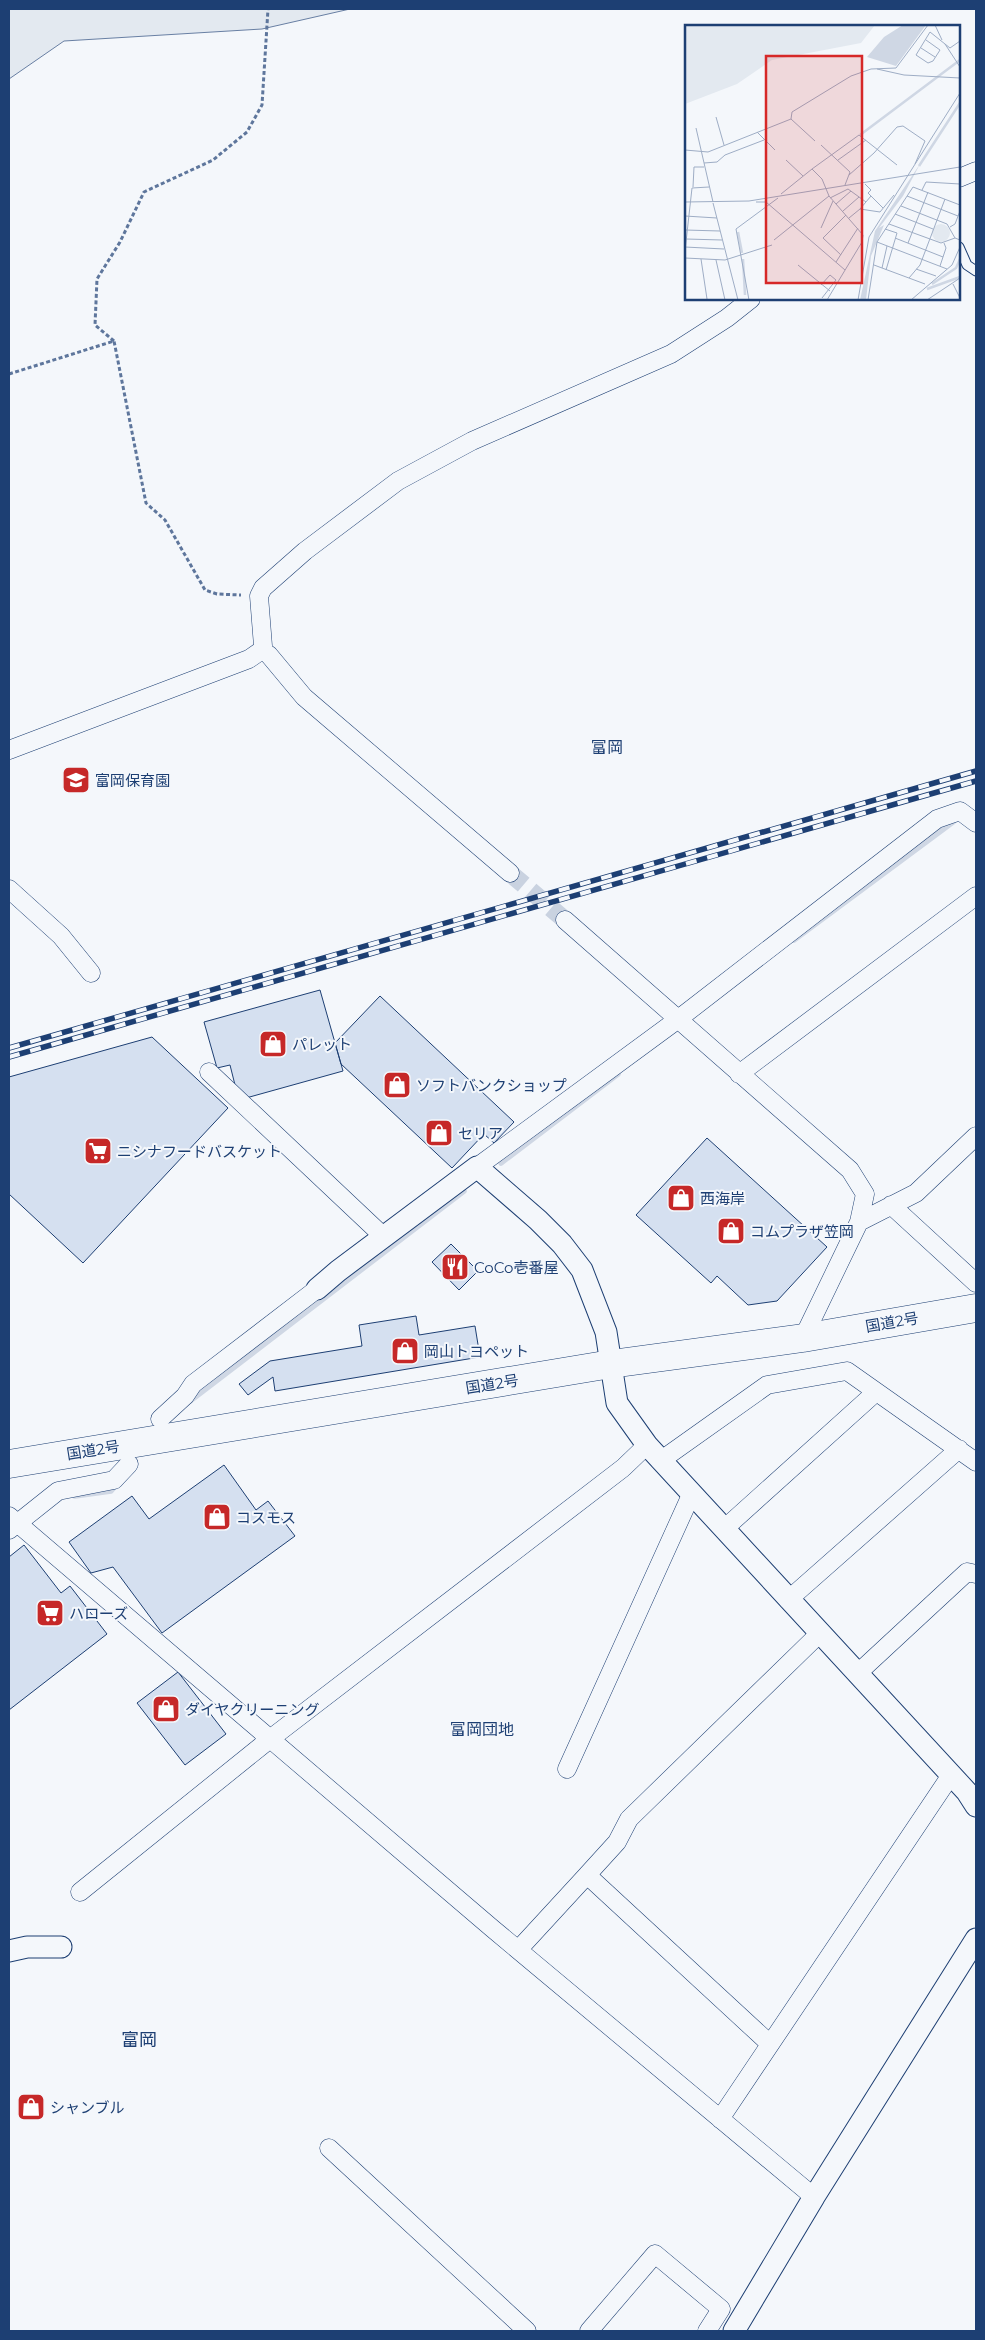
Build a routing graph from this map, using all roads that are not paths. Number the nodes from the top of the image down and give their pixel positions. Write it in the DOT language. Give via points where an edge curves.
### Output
graph roads {
  1 [pos="976,171"];
  2 [pos="960,178"];
  3 [pos="960,249"];
  4 [pos="976,271"];
  5 [pos="750,300"];
  6 [pos="262,650"];
  7 [pos="9,750"];
  8 [pos="971,819"];
  9 [pos="510,873"];
  10 [pos="9,889"];
  11 [pos="976,896"];
  12 [pos="565,920"];
  13 [pos="91,973"];
  14 [pos="682,1024"];
  15 [pos="209,1072"];
  16 [pos="739,1074"];
  17 [pos="976,1136"];
  18 [pos="477,1167"];
  19 [pos="892,1206"];
  20 [pos="859,1222"];
  21 [pos="384,1236"];
  22 [pos="976,1283"];
  23 [pos="317,1289"];
  24 [pos="976,1308"];
  25 [pos="803,1338"];
  26 [pos="611,1364"];
  27 [pos="876,1392"];
  28 [pos="160,1419"];
  29 [pos="959,1449"];
  30 [pos="653,1453"];
  31 [pos="976,1462"];
  32 [pos="9,1464"];
  33 [pos="129,1464"];
  34 [pos="691,1495"];
  35 [pos="16,1525"];
  36 [pos="724,1529"];
  37 [pos="973,1569"];
  38 [pos="788,1600"];
  39 [pos="819,1634"];
  40 [pos="858,1673"];
  41 [pos="270,1740"];
  42 [pos="567,1769"];
  43 [pos="951,1775"];
  44 [pos="976,1806"];
  45 [pos="588,1875"];
  46 [pos="80,1892"];
  47 [pos="976,1939"];
  48 [pos="61,1947"];
  49 [pos="518,1950"];
  50 [pos="9,1951"];
  51 [pos="770,2044"];
  52 [pos="720,2118"];
  53 [pos="329,2148"];
  54 [pos="814,2197"];
  55 [pos="527,2331"];
  56 [pos="589,2331"];
  57 [pos="707,2331"];
  58 [pos="734,2331"];
  1 -- 2 [label="street"];
  3 -- 4 [label="lane" via="967,265"];
  5 -- 6 [label="street" via="671,354 472,441 398,480 270,581 259,596"];
  6 -- 7 [label="street" via="249,659"];
  6 -- 9 [label="street" via="304,697"];
  8 -- 14 [label="street" via="960,811 937,819"];
  10 -- 13 [label="street" via="61,936"];
  11 -- 16 [label="street"];
  12 -- 14 [label="street"];
  14 -- 16 [label="street"];
  14 -- 18 [label="street"];
  15 -- 21 [label="street"];
  16 -- 20 [label="street" via="850,1170 865,1194"];
  17 -- 19 [label="street" via="916,1193"];
  18 -- 21 [label="street"];
  18 -- 26 [label="street" via="538,1220 582,1270 606,1332"];
  19 -- 20 [label="street"];
  19 -- 22 [label="street"];
  20 -- 25 [label="street"];
  21 -- 23 [label="street"];
  23 -- 28 [label="street" via="193,1384"];
  24 -- 25 [label="highway, 国道2号"];
  25 -- 26 [label="highway, 国道2号"];
  26 -- 30 [label="street" via="616,1403"];
  26 -- 32 [label="highway, 国道2号"];
  27 -- 29 [label="street"];
  27 -- 30 [label="street" via="846,1371 767,1385"];
  27 -- 36 [label="street"];
  29 -- 31 [label="street"];
  29 -- 38 [label="street"];
  30 -- 34 [label="street"];
  30 -- 41 [label="street" via="615,1474"];
  33 -- 35 [label="street" via="114,1480 58,1491"];
  34 -- 36 [label="street"];
  34 -- 42 [label="street"];
  35 -- 41 [label="street"];
  36 -- 38 [label="street"];
  37 -- 40 [label="street"];
  38 -- 39 [label="street"];
  39 -- 40 [label="street"];
  39 -- 45 [label="street" via="629,1819 617,1842"];
  40 -- 43 [label="street"];
  41 -- 46 [label="street"];
  41 -- 49 [label="street"];
  43 -- 44 [label="street"];
  43 -- 51 [label="street"];
  45 -- 49 [label="street"];
  45 -- 51 [label="street"];
  47 -- 54 [label="street"];
  48 -- 50 [label="street" via="27,1947"];
  49 -- 52 [label="street"];
  51 -- 52 [label="street"];
  52 -- 54 [label="street"];
  53 -- 55 [label="street"];
  54 -- 58 [label="street"];
  56 -- 57 [label="street" via="656,2254 721,2309"];
}
